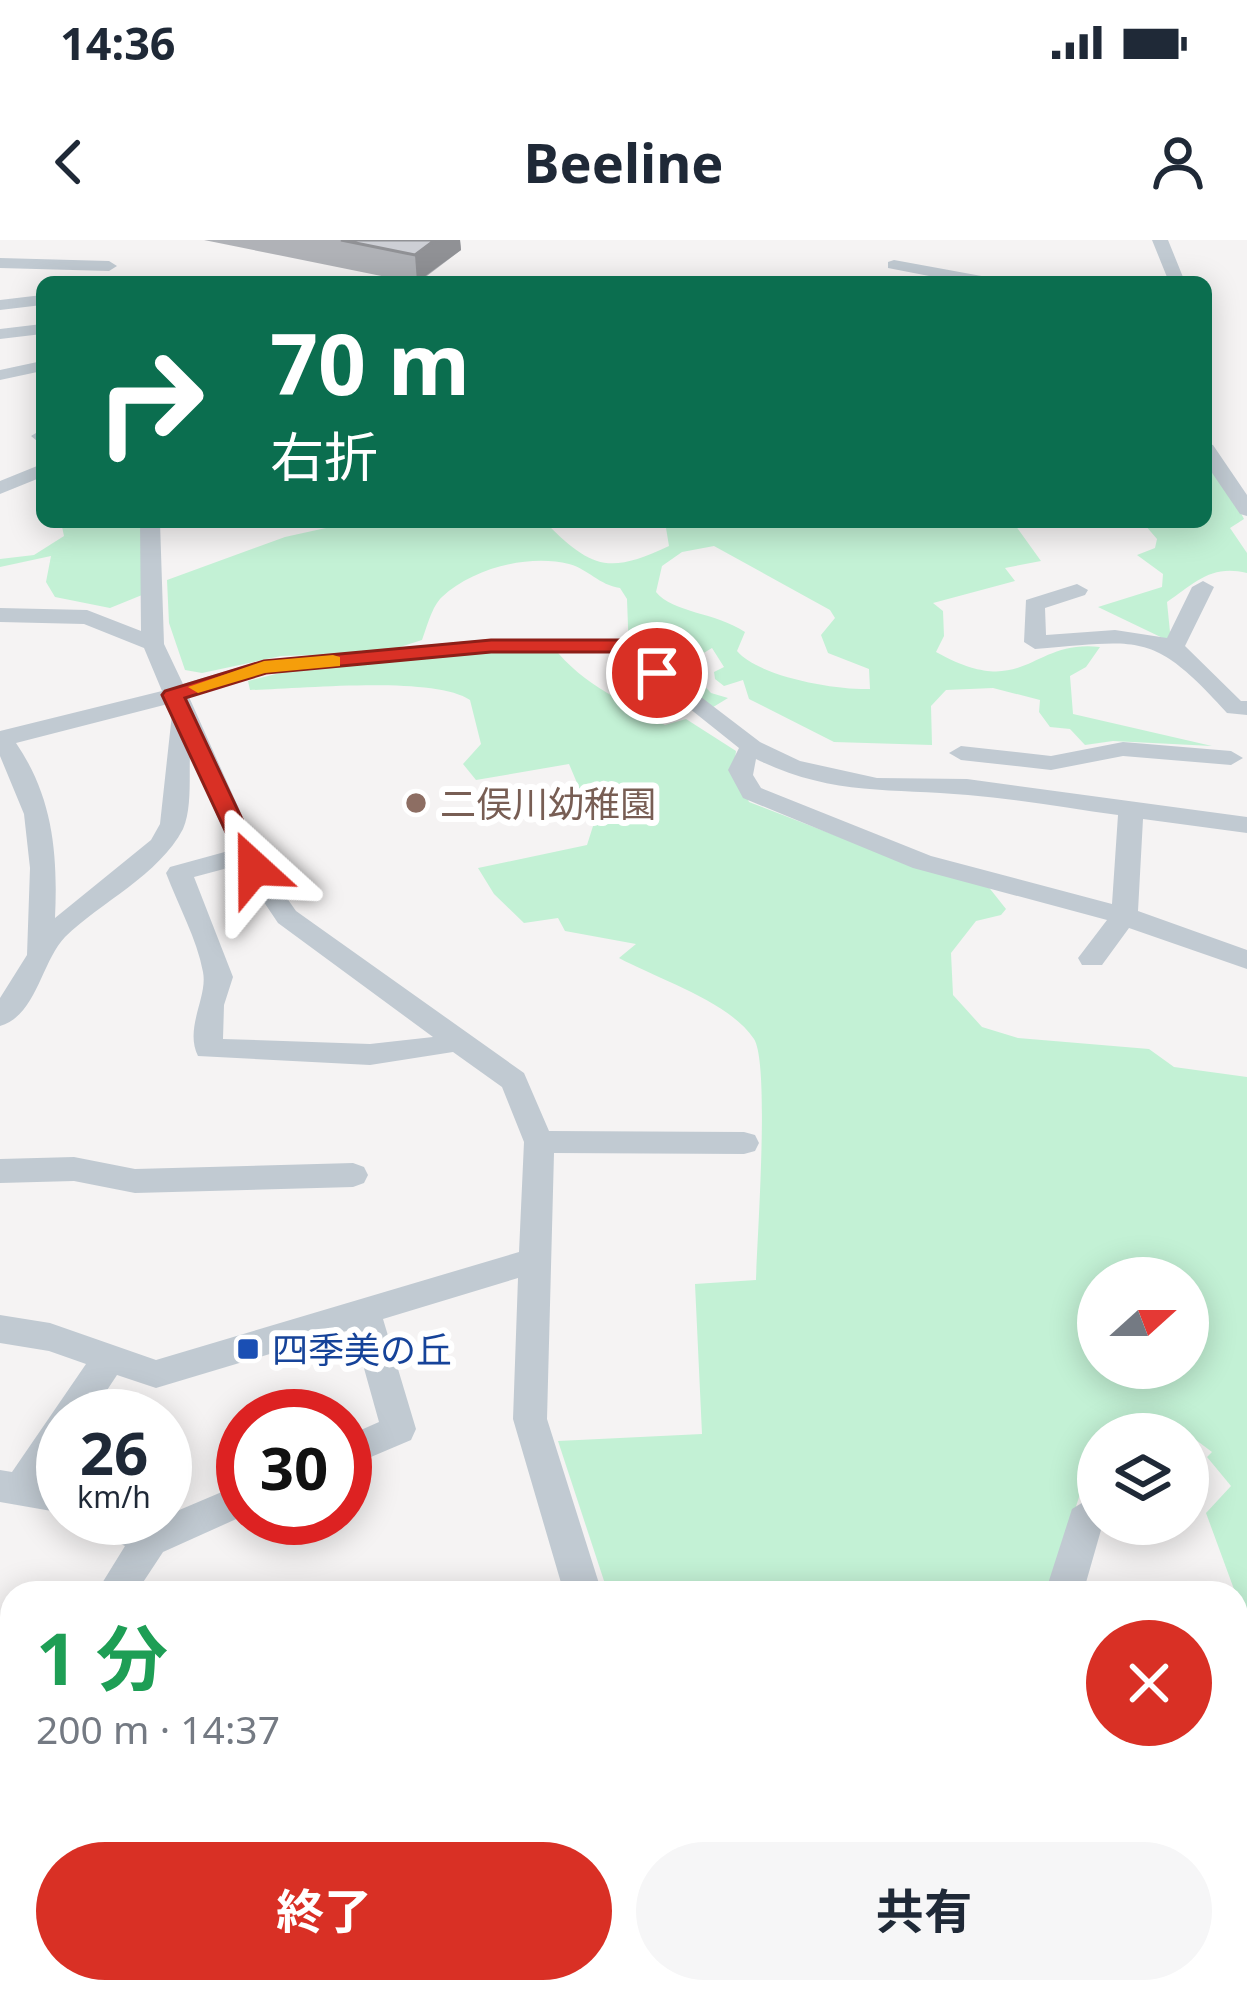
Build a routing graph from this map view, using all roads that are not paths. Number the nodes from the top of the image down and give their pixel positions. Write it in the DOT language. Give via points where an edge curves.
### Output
graph roads {
  1 [pos="1160,240"];
  2 [pos="0,262"];
  3 [pos="894,265"];
  4 [pos="111,267"];
  5 [pos="954,276"];
  6 [pos="1175,276"];
  7 [pos="36,301"];
  8 [pos="0,305"];
  9 [pos="36,329"];
  10 [pos="0,334"];
  11 [pos="36,367"];
  12 [pos="2,375"];
  13 [pos="1212,458"];
  14 [pos="36,473"];
  15 [pos="0,488"];
  16 [pos="1247,510"];
  17 [pos="150,528"];
  18 [pos="1203,587"];
  19 [pos="1077,590"];
  20 [pos="0,615"];
  21 [pos="153,644"];
  22 [pos="1173,648"];
  23 [pos="177,704"];
  24 [pos="1241,708"];
  25 [pos="0,739"];
  26 [pos="752,748"];
  27 [pos="962,753"];
  28 [pos="1239,765"];
  29 [pos="1131,810"];
  30 [pos="1247,825"];
  31 [pos="248,854"];
  32 [pos="1124,916"];
  33 [pos="39,953"];
  34 [pos="1092,958"];
  35 [pos="1247,960"];
  36 [pos="4,1005"];
  37 [pos="458,1040"];
  38 [pos="539,1142"];
  39 [pos="744,1143"];
  40 [pos="0,1171"];
  41 [pos="353,1175"];
  42 [pos="533,1261"];
  43 [pos="364,1311"];
  44 [pos="0,1329"];
  45 [pos="109,1358"];
  46 [pos="88,1389"];
  47 [pos="372,1441"];
  48 [pos="36,1458"];
  49 [pos="11,1487"];
  50 [pos="147,1545"];
  51 [pos="1078,1545"];
  52 [pos="123,1581"];
  53 [pos="579,1581"];
  54 [pos="1068,1581"];
  1 -- 6 [label="street"];
  2 -- 4 [label="street"];
  3 -- 5 [label="street"];
  7 -- 8 [label="street"];
  9 -- 10 [label="street"];
  11 -- 12 [label="street"];
  13 -- 16 [label="street"];
  14 -- 15 [label="street"];
  17 -- 21 [label="street"];
  18 -- 22 [label="street"];
  19 -- 22 [label="street" via="1034,605 1035,642 1106,635"];
  20 -- 21 [label="street" via="87,617"];
  21 -- 23 [label="street"];
  22 -- 24 [label="street"];
  23 -- 25 [label="street"];
  23 -- 26 [label="street" via="281,665 491,646 625,646"];
  23 -- 31 [label="street"];
  23 -- 33 [label="street" via="172,824 160,845 51,934"];
  24 -- 28 [label="street" via="1223,708"];
  25 -- 33 [label="street" via="38,805 46,865"];
  26 -- 29 [label="street" via="792,767 877,786 967,787"];
  26 -- 32 [label="street" via="738,765 752,793 922,862"];
  27 -- 28 [label="street" via="1051,763 1123,749"];
  29 -- 30 [label="street"];
  29 -- 32 [label="street"];
  31 -- 37 [label="street" via="287,917"];
  31 -- 37 [label="street" via="179,873 219,977 208,1049 435,1049"];
  32 -- 34 [label="street"];
  32 -- 35 [label="street"];
  33 -- 36 [label="street"];
  37 -- 38 [label="street" via="514,1081"];
  38 -- 39 [label="street"];
  38 -- 42 [label="street"];
  40 -- 41 [label="street" via="74,1169 135,1181"];
  42 -- 43 [label="street"];
  42 -- 53 [label="street" via="530,1419"];
  43 -- 45 [label="street" via="156,1374"];
  43 -- 47 [label="street" via="399,1429"];
  44 -- 45 [label="street"];
  45 -- 46 [label="street"];
  48 -- 49 [label="street"];
  50 -- 52 [label="street"];
  51 -- 54 [label="street"];
}
